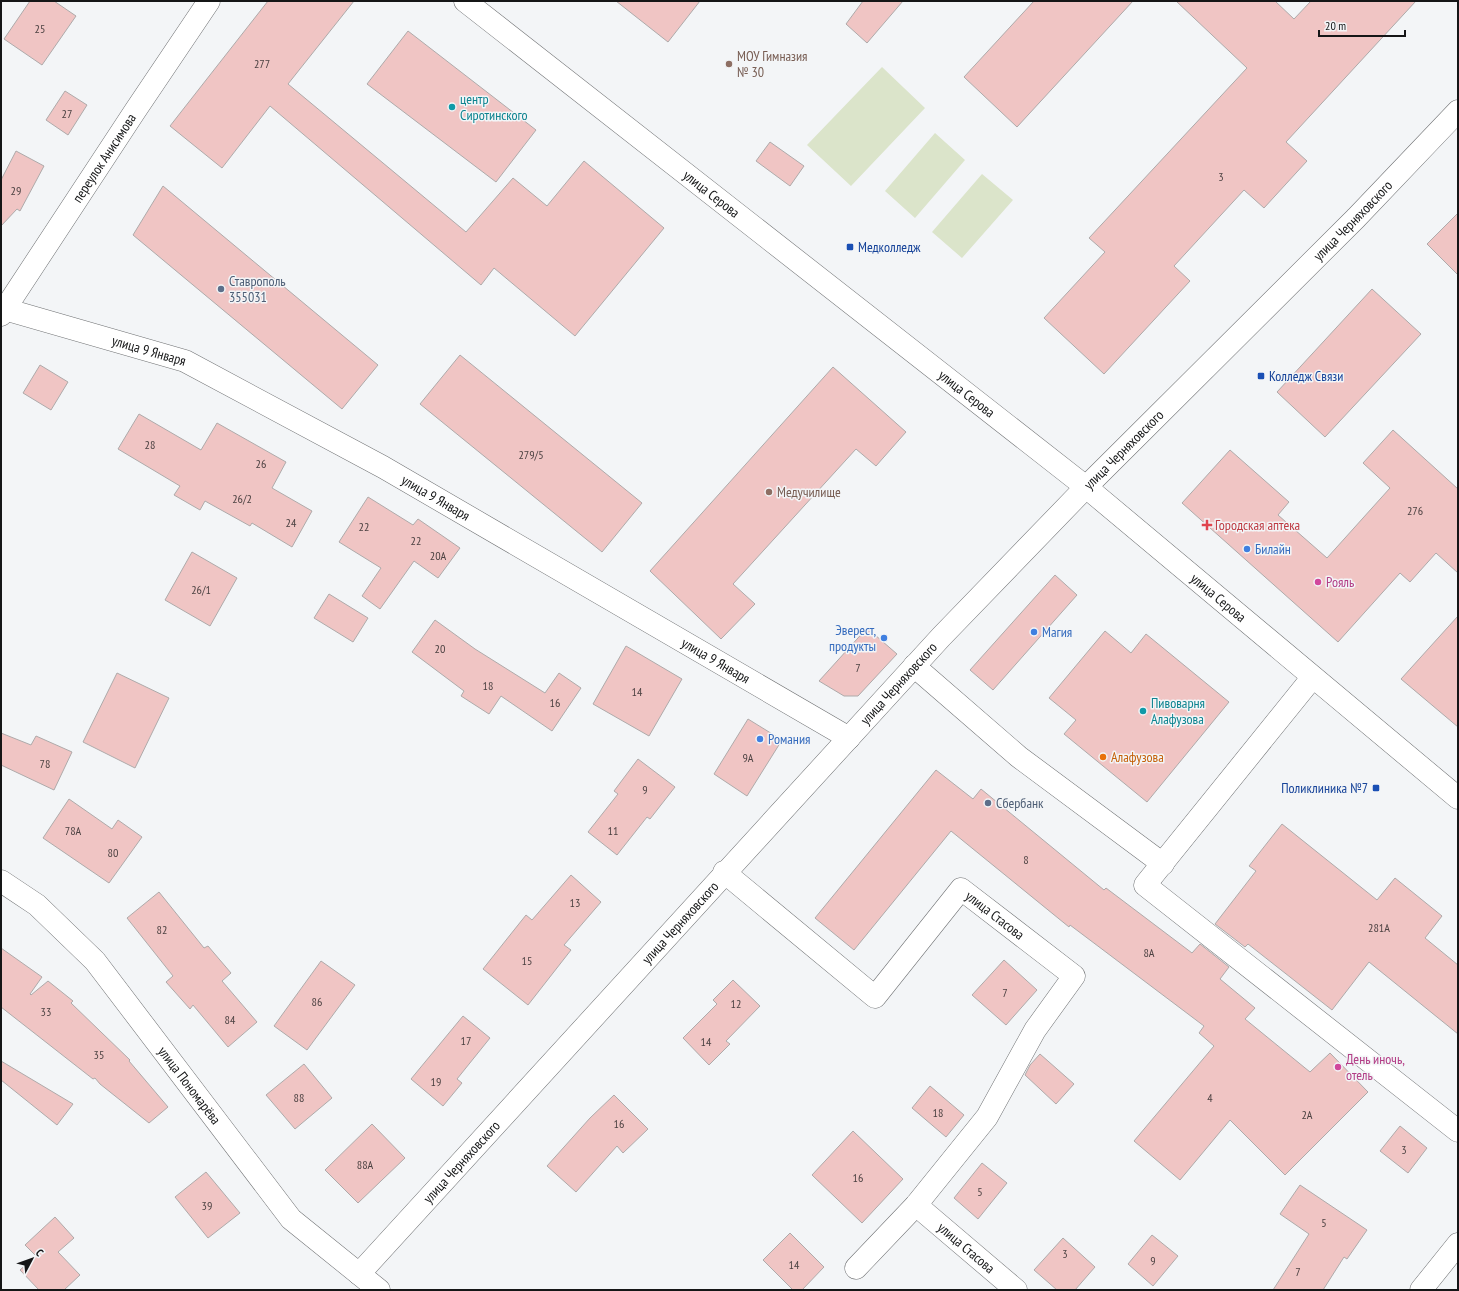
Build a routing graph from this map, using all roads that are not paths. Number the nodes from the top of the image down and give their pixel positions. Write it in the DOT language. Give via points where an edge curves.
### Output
graph roads {
  1 [pos="209,1"];
  2 [pos="465,1"];
  3 [pos="1458,111"];
  4 [pos="2,311"];
  5 [pos="1086,487"];
  6 [pos="914,666"];
  7 [pos="1312,678"];
  8 [pos="849,738"];
  9 [pos="1458,798"];
  10 [pos="1163,864"];
  11 [pos="724,872"];
  12 [pos="1,880"];
  13 [pos="1458,1131"];
  14 [pos="916,1205"];
  15 [pos="1458,1244"];
  16 [pos="856,1268"];
  17 [pos="358,1274"];
  18 [pos="379,1290"];
  19 [pos="1016,1290"];
  20 [pos="1421,1290"];
  1 -- 4 [label="street, переулок Анисимова"];
  2 -- 5 [label="street, улица Серова"];
  3 -- 5 [label="street, улица Черняховского" via="1356,218"];
  4 -- 8 [label="street, улица 9 Января" via="185,361 383,467"];
  5 -- 6 [label="street, улица Черняховского"];
  5 -- 7 [label="street, улица Серова"];
  6 -- 8 [label="street, улица Черняховского"];
  6 -- 10 [label="street" via="1019,757"];
  7 -- 9 [label="street, улица Серова"];
  7 -- 10 [label="street"];
  8 -- 11 [label="street, улица Черняховского"];
  10 -- 13 [label="street" via="1145,885"];
  11 -- 14 [label="street, улица Стасова" via="875,997 961,889 1074,976 1035,1030 987,1117"];
  11 -- 17 [label="street, улица Черняховского"];
  12 -- 17 [label="street, улица Пономарёва" via="37,905 95,961 291,1219"];
  14 -- 16 [label="street, улица Стасова"];
  14 -- 19 [label="street, улица Стасова"];
  15 -- 20 [label="street"];
  17 -- 18 [label="street, улица Пономарёва"];
}
